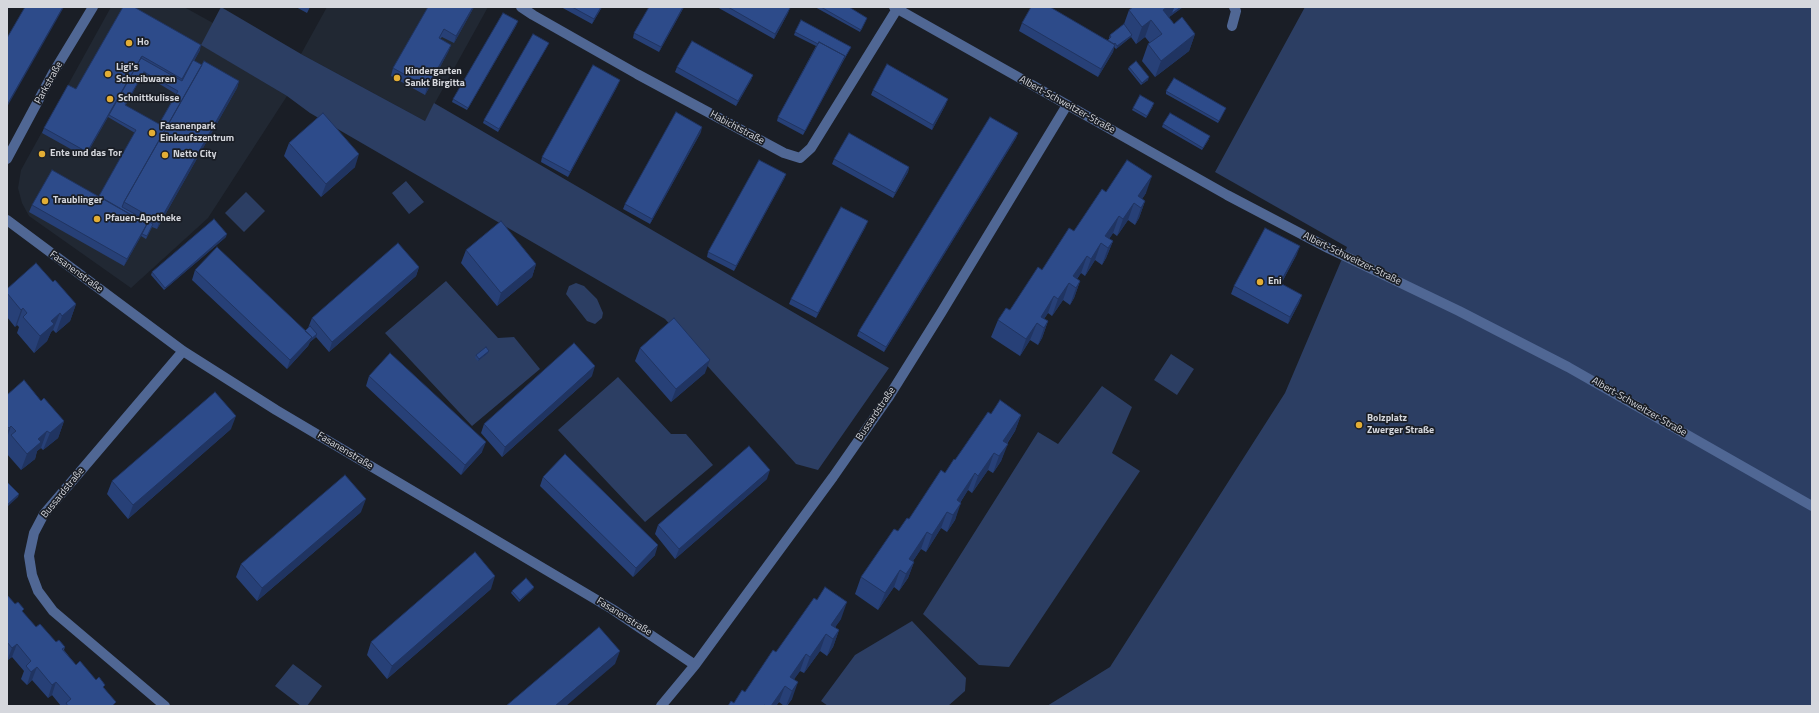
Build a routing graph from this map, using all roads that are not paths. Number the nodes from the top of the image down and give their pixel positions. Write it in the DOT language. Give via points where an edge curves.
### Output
graph roads {
  1 [pos="93,7"];
  2 [pos="521,7"];
  3 [pos="1234,7"];
  4 [pos="895,8"];
  5 [pos="1232,26"];
  6 [pos="1067,105"];
  7 [pos="7,159"];
  8 [pos="7,220"];
  9 [pos="183,351"];
  10 [pos="1812,506"];
  11 [pos="695,665"];
  12 [pos="165,706"];
  13 [pos="661,706"];
  1 -- 7 [label="street, Parkstraße"];
  2 -- 4 [label="street, Habichtstraße" via="637,74 784,153 800,158 811,148"];
  3 -- 5 [label="street" via="1236,11"];
  4 -- 6 [label="street, Albert-Schweitzer-Straße"];
  6 -- 10 [label="street, Albert-Schweitzer-Straße" via="1227,196 1568,367"];
  6 -- 11 [label="street, Bussardstraße" via="891,392 833,477"];
  8 -- 9 [label="street, Fasanenstraße"];
  9 -- 11 [label="street, Fasanenstraße" via="276,410 612,609"];
  9 -- 12 [label="street, Bussardstraße" via="44,514 34,533 29,556 38,591 52,611"];
  11 -- 13 [label="street, Bussardstraße"];
}
